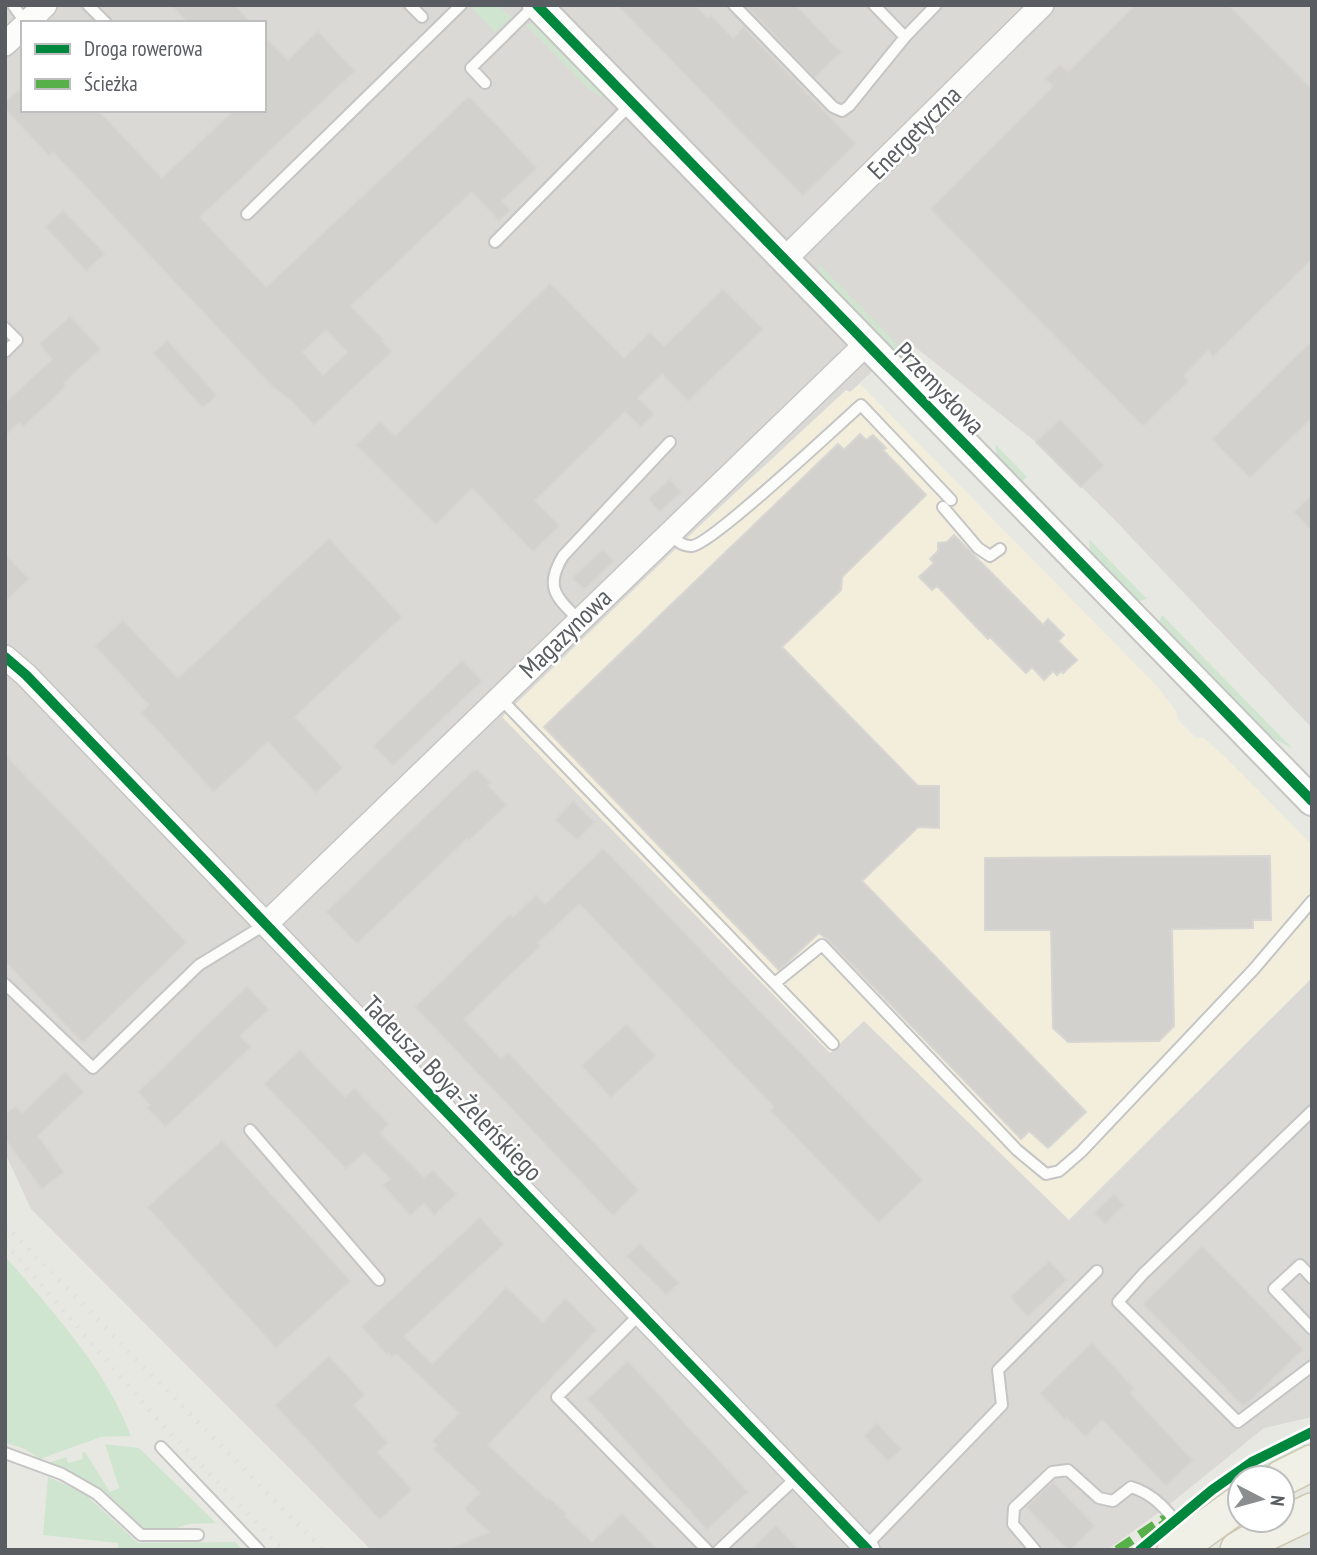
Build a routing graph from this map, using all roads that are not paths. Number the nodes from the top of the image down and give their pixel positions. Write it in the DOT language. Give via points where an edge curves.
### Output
graph roads {
  1 [pos="13,5"];
  2 [pos="45,5"];
  3 [pos="88,5"];
  4 [pos="410,5"];
  5 [pos="461,5"];
  6 [pos="536,5"];
  7 [pos="734,5"];
  8 [pos="874,5"];
  9 [pos="936,5"];
  10 [pos="1042,5"];
  11 [pos="422,18"];
  12 [pos="23,21"];
  13 [pos="28,21"];
  14 [pos="104,21"];
  15 [pos="21,28"];
  16 [pos="905,37"];
  17 [pos="5,44"];
  18 [pos="485,83"];
  19 [pos="632,103"];
  20 [pos="247,214"];
  21 [pos="495,242"];
  22 [pos="785,258"];
  23 [pos="5,328"];
  24 [pos="866,344"];
  25 [pos="5,352"];
  26 [pos="670,442"];
  27 [pos="669,534"];
  28 [pos="1000,549"];
  29 [pos="579,620"];
  30 [pos="5,657"];
  31 [pos="499,697"];
  32 [pos="1305,790"];
  33 [pos="1312,901"];
  34 [pos="266,924"];
  35 [pos="775,983"];
  36 [pos="5,984"];
  37 [pos="833,1044"];
  38 [pos="1312,1111"];
  39 [pos="250,1130"];
  40 [pos="1097,1272"];
  41 [pos="1312,1278"];
  42 [pos="379,1280"];
  43 [pos="640,1314"];
  44 [pos="1312,1329"];
  45 [pos="1310,1372"];
  46 [pos="161,1447"];
  47 [pos="5,1453"];
  48 [pos="1312,1463"];
  49 [pos="1296,1471"];
  50 [pos="797,1477"];
  51 [pos="1312,1511"];
  52 [pos="1226,1513"];
  53 [pos="198,1535"];
  54 [pos="1182,1544"];
  55 [pos="866,1548"];
  56 [pos="1243,1548"];
  57 [pos="259,1550"];
  58 [pos="707,1550"];
  59 [pos="719,1550"];
  60 [pos="1035,1550"];
  1 -- 12 [label="lane"];
  2 -- 13 [label="street"];
  3 -- 14 [label="lane"];
  4 -- 11 [label="lane"];
  5 -- 20 [label="lane"];
  6 -- 18 [label="lane" via="471,68"];
  6 -- 19 [label="street, Przemysłowa"];
  7 -- 16 [label="lane" via="842,111"];
  8 -- 16 [label="lane"];
  9 -- 16 [label="lane"];
  10 -- 22 [label="street, Energetyczna"];
  15 -- 17 [label="street"];
  19 -- 21 [label="lane"];
  19 -- 22 [label="street, Przemysłowa"];
  22 -- 24 [label="street, Przemysłowa"];
  23 -- 25 [label="lane" via="17,340"];
  24 -- 27 [label="street, Magazynowa"];
  24 -- 32 [label="street, Przemysłowa"];
  26 -- 29 [label="lane" via="554,570 555,592"];
  27 -- 28 [label="lane" via="685,546 702,542 860,405 984,552 990,556"];
  27 -- 29 [label="street, Magazynowa"];
  29 -- 31 [label="street, Magazynowa"];
  30 -- 34 [label="street, Tadeusza Boya-Żeleńskiego"];
  31 -- 34 [label="street, Magazynowa"];
  31 -- 35 [label="lane"];
  33 -- 35 [label="lane" via="1081,1152 1059,1171 1046,1174 1017,1150 822,945"];
  34 -- 36 [label="lane" via="198,965 93,1068"];
  34 -- 43 [label="street, Tadeusza Boya-Żeleńskiego"];
  35 -- 37 [label="lane"];
  38 -- 45 [label="lane" via="1118,1302 1238,1422"];
  39 -- 42 [label="lane"];
  40 -- 55 [label="lane" via="999,1370 1002,1405"];
  41 -- 44 [label="lane" via="1300,1265 1274,1289"];
  43 -- 50 [label="street, Tadeusza Boya-Żeleńskiego"];
  43 -- 58 [label="lane" via="557,1398"];
  46 -- 57 [label="lane"];
  47 -- 53 [label="lane" via="62,1474 97,1494 141,1535"];
  48 -- 49 [label="main road"];
  50 -- 55 [label="street, Tadeusza Boya-Żeleńskiego"];
  50 -- 59 [label="lane"];
  51 -- 56 [label="main road"];
  52 -- 54 [label="main road"];
  54 -- 60 [label="lane" via="1165,1508 1145,1491 1131,1487 1113,1501 1098,1498 1069,1470 1052,1472 1014,1508 1013,1524"];
}
